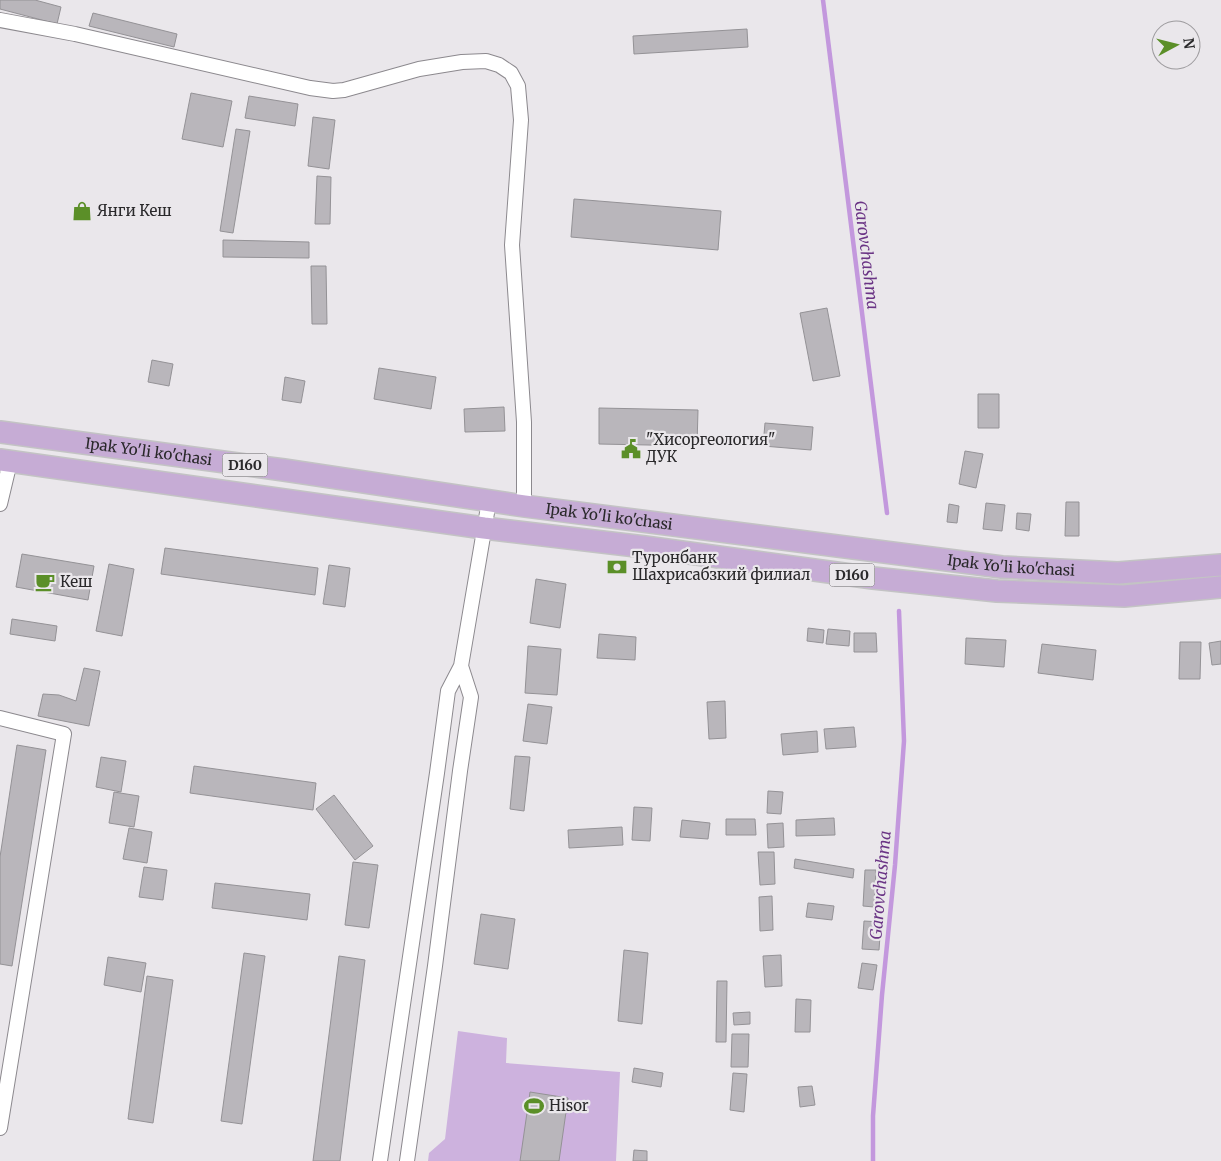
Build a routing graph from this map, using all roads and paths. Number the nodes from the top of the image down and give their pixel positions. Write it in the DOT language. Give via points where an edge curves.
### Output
graph roads {
  1 [pos="0,20"];
  2 [pos="0,432"];
  3 [pos="5,461"];
  4 [pos="489,501"];
  5 [pos="0,504"];
  6 [pos="524,506"];
  7 [pos="484,528"];
  8 [pos="1221,565"];
  9 [pos="1221,587"];
  10 [pos="462,666"];
  11 [pos="0,718"];
  12 [pos="0,1128"];
  13 [pos="380,1161"];
  14 [pos="407,1161"];
  1 -- 6 [label="street" via="333,91 418,69 462,62 486,60 511,73 518,86 521,120 512,245 524,422"];
  2 -- 4 [label="main road, Ipak Yo'li ko'chasi / D160"];
  3 -- 5 [label="street"];
  3 -- 7 [label="main road, Ipak Yo'li ko'chasi / D160"];
  4 -- 6 [label="main road, Ipak Yo'li ko'chasi / D160"];
  4 -- 7 [label="street"];
  6 -- 8 [label="main road, Ipak Yo'li ko'chasi / D160" via="1002,567 1118,573"];
  7 -- 9 [label="main road, Ipak Yo'li ko'chasi / D160" via="997,591 1124,596"];
  7 -- 10 [label="street"];
  10 -- 13 [label="street" via="448,690"];
  10 -- 14 [label="street" via="471,697"];
  11 -- 12 [label="street" via="64,734"];
}
